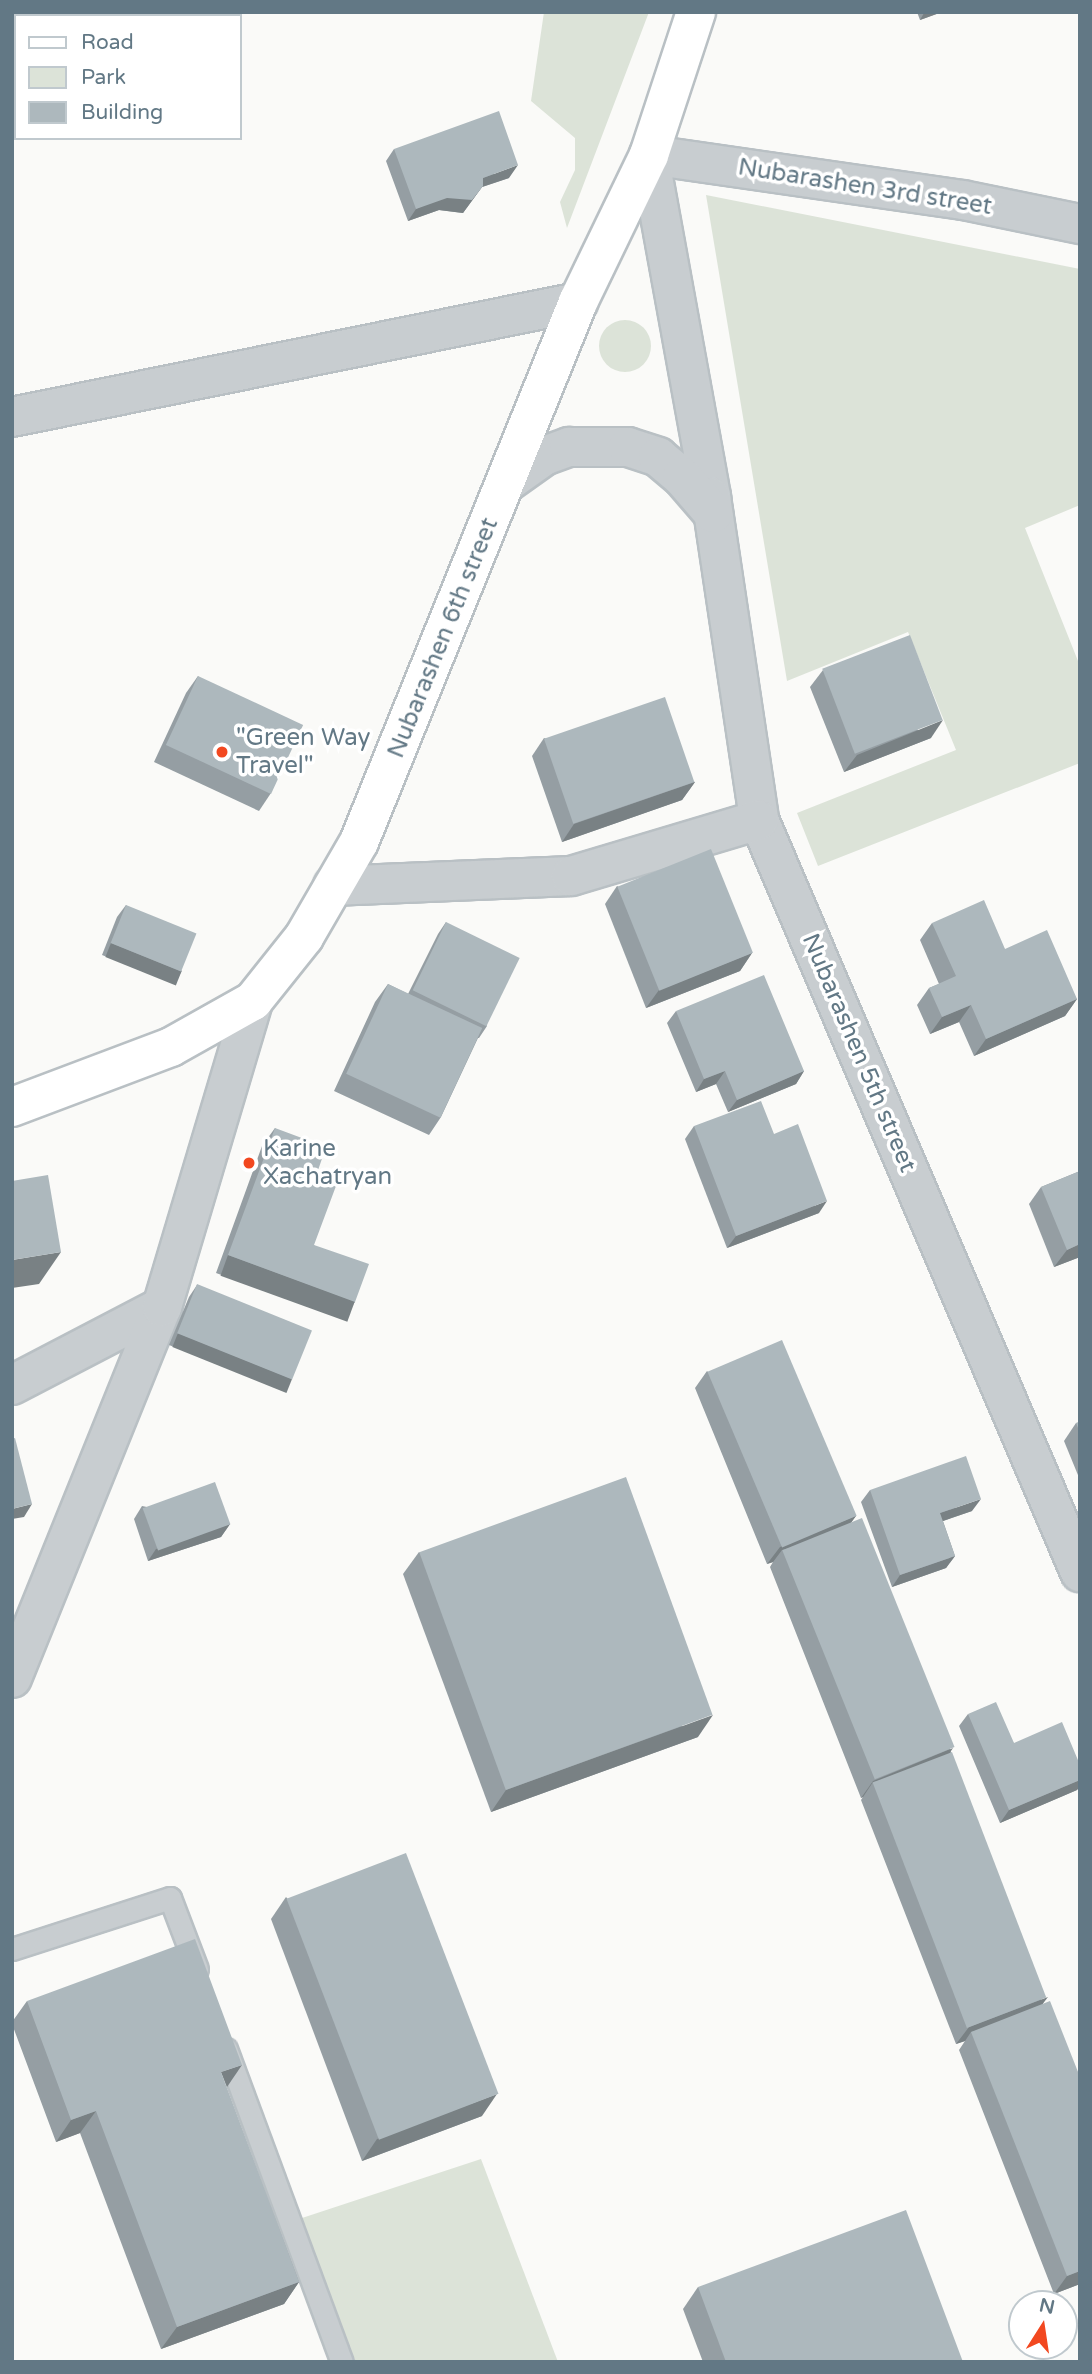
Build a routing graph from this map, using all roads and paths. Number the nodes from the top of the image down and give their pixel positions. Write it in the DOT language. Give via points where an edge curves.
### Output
graph roads {
  1 [pos="696,12"];
  2 [pos="649,155"];
  3 [pos="1080,225"];
  4 [pos="578,302"];
  5 [pos="12,417"];
  6 [pos="506,483"];
  7 [pos="713,513"];
  8 [pos="759,820"];
  9 [pos="333,886"];
  10 [pos="253,1001"];
  11 [pos="12,1107"];
  12 [pos="162,1307"];
  13 [pos="12,1385"];
  14 [pos="1080,1572"];
  15 [pos="12,1678"];
  16 [pos="12,1949"];
  17 [pos="204,1988"];
  18 [pos="218,2027"];
  19 [pos="342,2362"];
  1 -- 2 [label="main road, Nubarashen 6th street"];
  2 -- 3 [label="street, Nubarashen 3rd street" via="963,200"];
  2 -- 4 [label="main road, Nubarashen 6th street"];
  2 -- 7 [label="street, Nubarashen 5th street"];
  4 -- 5 [label="street"];
  4 -- 6 [label="main road, Nubarashen 6th street"];
  6 -- 7 [label="street" via="544,456 569,447 628,447 657,457 682,477"];
  6 -- 9 [label="main road, Nubarashen 6th street" via="359,842"];
  7 -- 8 [label="street, Nubarashen 5th street"];
  8 -- 9 [label="street" via="571,876"];
  8 -- 14 [label="street, Nubarashen 5th street"];
  9 -- 10 [label="main road, Nubarashen 6th street" via="304,937"];
  10 -- 11 [label="main road, Nubarashen 6th street" via="171,1047"];
  10 -- 12 [label="street"];
  12 -- 13 [label="street"];
  12 -- 15 [label="street"];
  16 -- 17 [label="lane" via="170,1898"];
  18 -- 19 [label="lane"];
}
